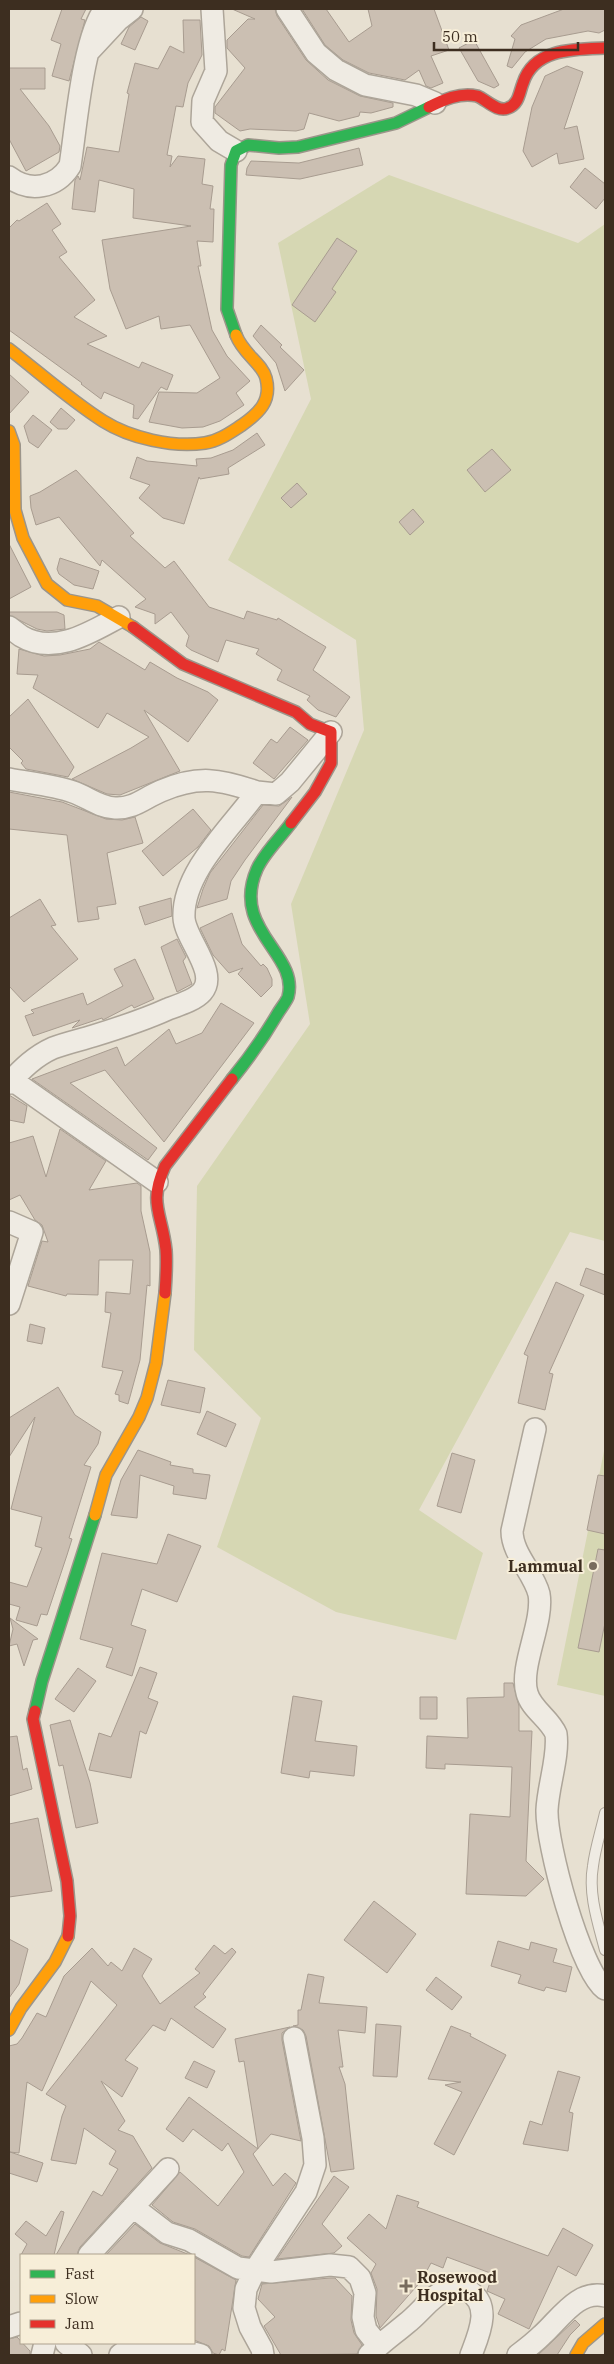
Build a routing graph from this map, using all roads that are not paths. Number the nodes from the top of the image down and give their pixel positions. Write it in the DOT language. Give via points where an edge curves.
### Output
graph roads {
  1 [pos="105,9"];
  2 [pos="132,9"];
  3 [pos="212,9"];
  4 [pos="287,9"];
  5 [pos="605,48"];
  6 [pos="88,52"];
  7 [pos="435,103"];
  8 [pos="236,151"];
  9 [pos="9,160"];
  10 [pos="15,180"];
  11 [pos="9,349"];
  12 [pos="9,431"];
  13 [pos="119,616"];
  14 [pos="9,627"];
  15 [pos="331,732"];
  16 [pos="9,779"];
  17 [pos="257,792"];
  18 [pos="10,1082"];
  19 [pos="157,1182"];
  20 [pos="9,1222"];
  21 [pos="9,1304"];
  22 [pos="534,1429"];
  23 [pos="605,1813"];
  24 [pos="605,1950"];
  25 [pos="605,1990"];
  26 [pos="9,2030"];
  27 [pos="294,2038"];
  28 [pos="168,2169"];
  29 [pos="133,2207"];
  30 [pos="90,2254"];
  31 [pos="255,2270"];
  32 [pos="605,2296"];
  33 [pos="605,2324"];
  34 [pos="67,2344"];
  35 [pos="374,2350"];
  36 [pos="81,2355"];
  37 [pos="120,2355"];
  38 [pos="201,2355"];
  39 [pos="262,2355"];
  40 [pos="471,2355"];
  41 [pos="518,2355"];
  42 [pos="576,2355"];
  1 -- 6 [label="street" via="94,24"];
  2 -- 6 [label="street"];
  3 -- 8 [label="street" via="216,71 202,101 202,122 219,141"];
  4 -- 7 [label="street" via="316,54 336,70 365,85 416,95"];
  5 -- 7 [label="street" via="578,47 541,59 526,74 517,102 506,109 476,96 450,97"];
  6 -- 10 [label="street" via="70,166 64,174 44,186"];
  7 -- 8 [label="street" via="396,123 311,144 287,148 248,145"];
  8 -- 11 [label="street" via="231,165 227,309 239,343 262,369 266,379 267,396 258,414 227,435 206,443 181,444 150,439 103,421"];
  9 -- 10 [label="street"];
  12 -- 13 [label="street" via="14,445 15,510 24,538 47,584 67,600 97,606"];
  13 -- 14 [label="street" via="84,636 58,642 22,637"];
  13 -- 15 [label="street" via="183,664 296,712 310,724"];
  15 -- 17 [label="street" via="290,782 276,794"];
  15 -- 19 [label="street" via="331,763 315,792 257,869 252,890 250,908 280,959 288,996 262,1042 164,1166"];
  16 -- 17 [label="street" via="74,792 97,805 116,808 137,806 160,791 191,781 225,781"];
  17 -- 18 [label="street" via="190,884 184,918 206,968 208,980 202,992 136,1023 53,1048 26,1065"];
  18 -- 19 [label="street"];
  19 -- 26 [label="street" via="154,1195 166,1249 166,1278 149,1391 137,1421 106,1475 33,1719 67,1881 68,1939"];
  20 -- 21 [label="street" via="32,1232"];
  22 -- 25 [label="street" via="512,1531 539,1601 526,1692 556,1734 547,1808 549,1828 570,1918 594,1976"];
  23 -- 24 [label="lane" via="592,1867 592,1881 593,1900"];
  27 -- 31 [label="street" via="315,2165 306,2192"];
  28 -- 29 [label="street"];
  29 -- 30 [label="street"];
  29 -- 31 [label="street" via="167,2233 188,2240 238,2268"];
  31 -- 35 [label="street" via="287,2271 330,2265 348,2267 360,2278 365,2293 363,2317"];
  31 -- 39 [label="street" via="246,2289 244,2308"];
  32 -- 41 [label="street" via="587,2296 576,2302"];
  33 -- 42 [label="street" via="583,2343"];
  34 -- 36 [label="street"];
  35 -- 40 [label="street" via="444,2291 461,2287 478,2299 482,2307 482,2319"];
  37 -- 38 [label="street" via="136,2344 166,2346"];
}
